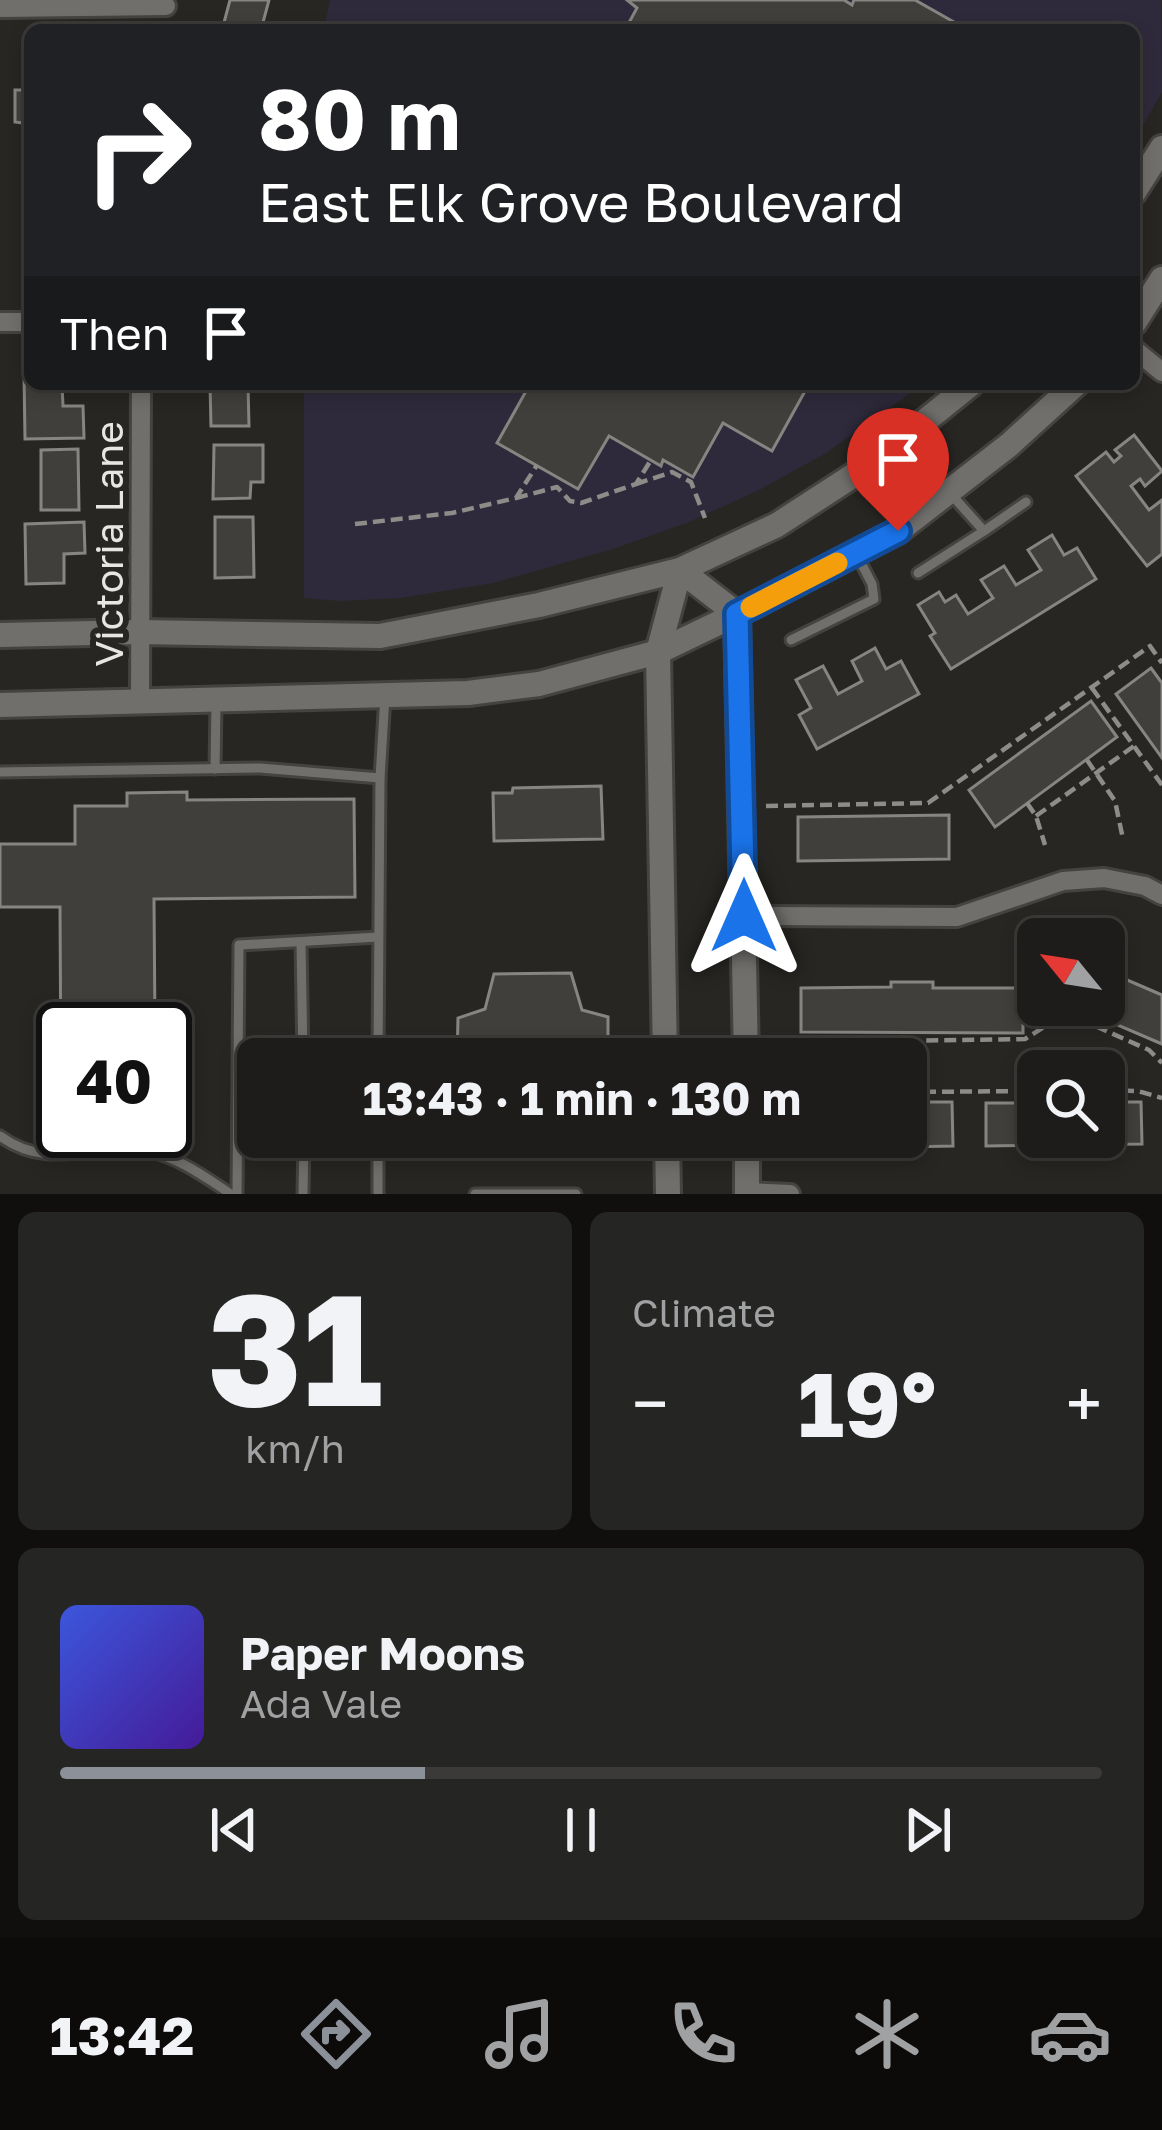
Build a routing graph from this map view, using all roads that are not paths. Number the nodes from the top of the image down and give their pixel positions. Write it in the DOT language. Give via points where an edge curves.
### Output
graph roads {
  1 [pos="166,3"];
  2 [pos="0,8"];
  3 [pos="1162,148"];
  4 [pos="1140,183"];
  5 [pos="1162,279"];
  6 [pos="1140,314"];
  7 [pos="141,390"];
  8 [pos="964,390"];
  9 [pos="1070,390"];
  10 [pos="950,492"];
  11 [pos="1026,502"];
  12 [pos="984,531"];
  13 [pos="856,553"];
  14 [pos="680,570"];
  15 [pos="918,573"];
  16 [pos="737,614"];
  17 [pos="140,632"];
  18 [pos="0,635"];
  19 [pos="791,640"];
  20 [pos="658,652"];
  21 [pos="386,696"];
  22 [pos="216,701"];
  23 [pos="140,704"];
  24 [pos="0,705"];
  25 [pos="215,770"];
  26 [pos="0,772"];
  27 [pos="380,778"];
  28 [pos="1162,895"];
  29 [pos="744,916"];
  30 [pos="378,937"];
  31 [pos="301,943"];
  32 [pos="303,1038"];
  33 [pos="378,1038"];
  34 [pos="665,1038"];
  35 [pos="746,1038"];
  36 [pos="0,1136"];
  37 [pos="303,1158"];
  38 [pos="378,1158"];
  39 [pos="667,1158"];
  40 [pos="747,1158"];
  41 [pos="514,1193"];
  42 [pos="747,1193"];
  43 [pos="234,1194"];
  44 [pos="302,1194"];
  45 [pos="378,1194"];
  46 [pos="476,1194"];
  47 [pos="576,1194"];
  48 [pos="668,1194"];
  49 [pos="790,1194"];
  1 -- 2 [label="street"];
  3 -- 4 [label="street"];
  5 -- 6 [label="street"];
  7 -- 17 [label="street, Victoria Lane"];
  8 -- 14 [label="street" via="777,525"];
  9 -- 10 [label="street"];
  10 -- 12 [label="lane"];
  10 -- 13 [label="street"];
  11 -- 12 [label="lane"];
  12 -- 15 [label="lane"];
  13 -- 16 [label="street"];
  13 -- 19 [label="lane" via="874,599"];
  14 -- 16 [label="street"];
  14 -- 17 [label="street" via="380,636"];
  14 -- 20 [label="street"];
  16 -- 20 [label="street"];
  16 -- 29 [label="street"];
  17 -- 18 [label="street"];
  17 -- 23 [label="street, Victoria Lane"];
  20 -- 21 [label="street" via="539,685"];
  20 -- 34 [label="street"];
  21 -- 22 [label="street"];
  21 -- 27 [label="lane"];
  22 -- 23 [label="street"];
  22 -- 25 [label="lane"];
  23 -- 24 [label="street"];
  25 -- 26 [label="lane"];
  25 -- 27 [label="lane"];
  27 -- 30 [label="lane"];
  28 -- 29 [label="street" via="1105,878 1063,880 957,917"];
  29 -- 35 [label="street"];
  30 -- 31 [label="lane"];
  30 -- 33 [label="lane"];
  31 -- 32 [label="lane"];
  31 -- 43 [label="lane" via="239,944"];
  36 -- 43 [label="lane" via="21,1151 58,1155 146,1151"];
  37 -- 44 [label="lane"];
  38 -- 45 [label="lane"];
  39 -- 48 [label="street"];
  40 -- 42 [label="street"];
  41 -- 46 [label="lane"];
  41 -- 47 [label="lane"];
  42 -- 49 [label="street"];
}
